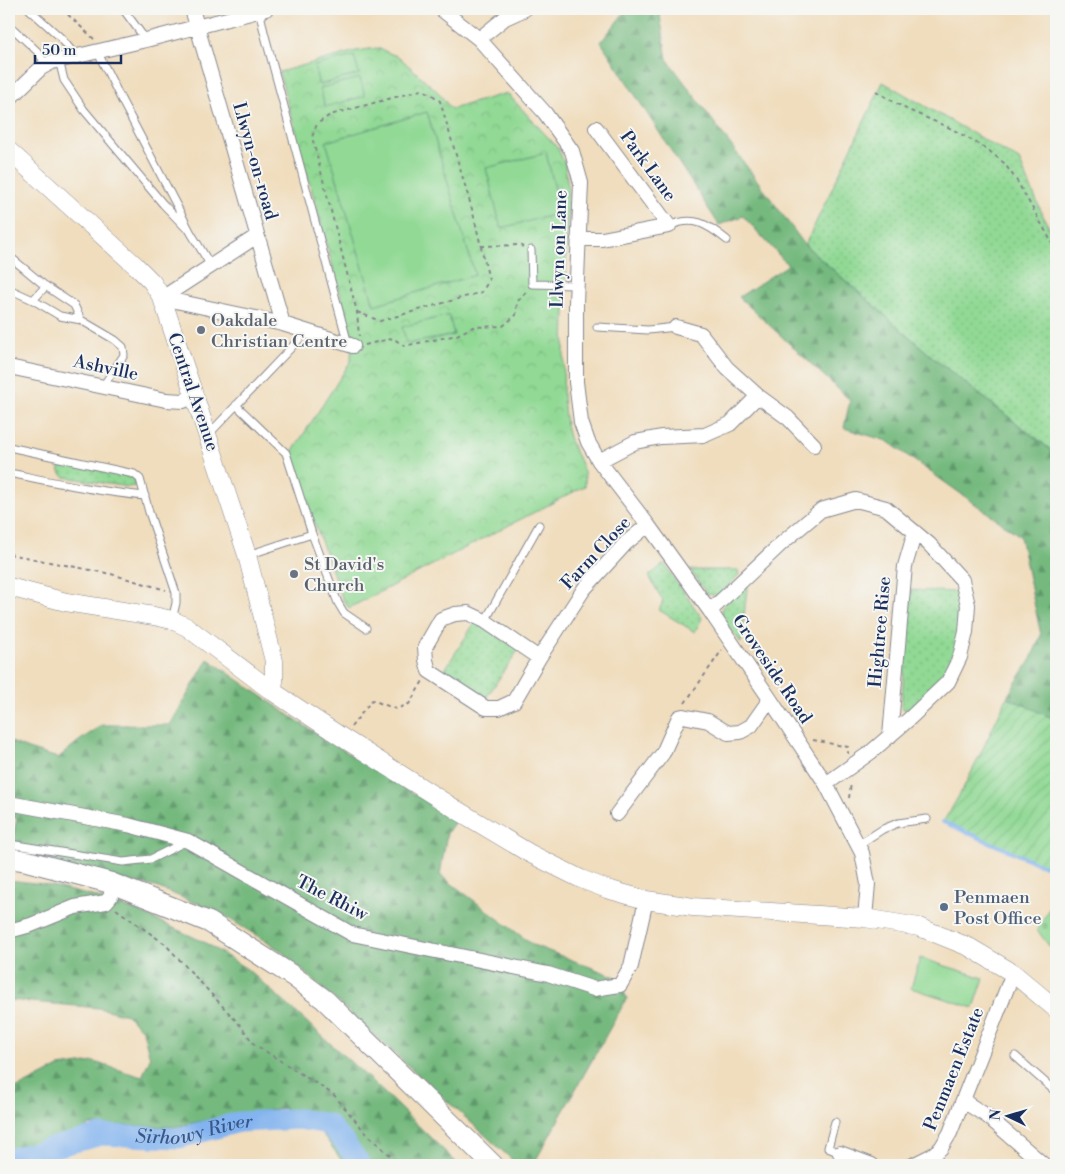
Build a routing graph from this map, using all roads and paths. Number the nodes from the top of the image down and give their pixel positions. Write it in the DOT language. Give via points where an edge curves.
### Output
graph roads {
  1 [pos="30,9"];
  2 [pos="62,9"];
  3 [pos="123,9"];
  4 [pos="192,9"];
  5 [pos="262,9"];
  6 [pos="441,9"];
  7 [pos="525,9"];
  8 [pos="9,25"];
  9 [pos="197,26"];
  10 [pos="479,39"];
  11 [pos="146,40"];
  12 [pos="101,50"];
  13 [pos="77,56"];
  14 [pos="52,63"];
  15 [pos="876,91"];
  16 [pos="9,99"];
  17 [pos="596,128"];
  18 [pos="9,152"];
  19 [pos="669,226"];
  20 [pos="191,233"];
  21 [pos="256,236"];
  22 [pos="578,239"];
  23 [pos="727,240"];
  24 [pos="481,246"];
  25 [pos="530,250"];
  26 [pos="9,256"];
  27 [pos="1056,258"];
  28 [pos="211,266"];
  29 [pos="532,284"];
  30 [pos="576,285"];
  31 [pos="46,286"];
  32 [pos="9,289"];
  33 [pos="162,298"];
  34 [pos="33,300"];
  35 [pos="357,312"];
  36 [pos="81,320"];
  37 [pos="282,324"];
  38 [pos="597,327"];
  39 [pos="676,327"];
  40 [pos="307,331"];
  41 [pos="354,345"];
  42 [pos="9,367"];
  43 [pos="103,386"];
  44 [pos="196,396"];
  45 [pos="758,396"];
  46 [pos="236,406"];
  47 [pos="208,435"];
  48 [pos="814,444"];
  49 [pos="9,447"];
  50 [pos="599,461"];
  51 [pos="9,473"];
  52 [pos="145,496"];
  53 [pos="539,525"];
  54 [pos="648,525"];
  55 [pos="915,532"];
  56 [pos="312,534"];
  57 [pos="9,554"];
  58 [pos="247,555"];
  59 [pos="9,587"];
  60 [pos="176,593"];
  61 [pos="710,611"];
  62 [pos="172,620"];
  63 [pos="484,621"];
  64 [pos="366,628"];
  65 [pos="729,639"];
  66 [pos="540,658"];
  67 [pos="429,670"];
  68 [pos="269,690"];
  69 [pos="770,699"];
  70 [pos="679,717"];
  71 [pos="890,736"];
  72 [pos="795,737"];
  73 [pos="343,738"];
  74 [pos="850,767"];
  75 [pos="826,784"];
  76 [pos="848,799"];
  77 [pos="9,803"];
  78 [pos="617,814"];
  79 [pos="927,819"];
  80 [pos="188,841"];
  81 [pos="858,845"];
  82 [pos="12,852"];
  83 [pos="109,893"];
  84 [pos="646,900"];
  85 [pos="864,918"];
  86 [pos="9,931"];
  87 [pos="1013,973"];
  88 [pos="1056,1009"];
  89 [pos="1015,1056"];
  90 [pos="1056,1092"];
  91 [pos="963,1101"];
  92 [pos="835,1122"];
  93 [pos="840,1153"];
  94 [pos="400,1165"];
  95 [pos="493,1165"];
  96 [pos="872,1165"];
  97 [pos="914,1165"];
  98 [pos="1044,1165"];
  1 -- 13 [label="lane"];
  2 -- 12 [label="path"];
  3 -- 11 [label="lane"];
  4 -- 9 [label="street, Llwyn-on-road"];
  5 -- 9 [label="street"];
  5 -- 41 [label="lane" via="264,32"];
  6 -- 10 [label="street, Llwyn on Lane"];
  7 -- 10 [label="street" via="505,18"];
  8 -- 14 [label="lane"];
  9 -- 11 [label="street"];
  9 -- 21 [label="street, Llwyn-on-road"];
  10 -- 22 [label="street, Llwyn on Lane" via="544,113 572,152 581,183"];
  11 -- 12 [label="street"];
  12 -- 13 [label="street"];
  12 -- 20 [label="lane" via="121,99"];
  13 -- 14 [label="street"];
  14 -- 16 [label="street" via="41,68"];
  14 -- 20 [label="lane" via="84,110"];
  15 -- 27 [label="path" via="906,109 952,129 1004,163 1054,246"];
  17 -- 19 [label="street, Park Lane"];
  18 -- 33 [label="street, Central Avenue" via="136,266"];
  19 -- 22 [label="street, Park Lane" via="602,239"];
  19 -- 23 [label="lane" via="679,222 697,222 710,226"];
  20 -- 28 [label="lane"];
  21 -- 28 [label="street"];
  21 -- 37 [label="street, Llwyn-on-road"];
  22 -- 30 [label="street, Llwyn on Lane"];
  24 -- 25 [label="path" via="520,245"];
  24 -- 35 [label="path" via="488,280 482,292 380,321"];
  24 -- 35 [label="path" via="440,101 421,90 330,115 317,124 312,137"];
  25 -- 29 [label="lane"];
  26 -- 31 [label="lane"];
  28 -- 33 [label="street"];
  29 -- 30 [label="lane"];
  29 -- 41 [label="path" via="517,302 516,315 503,326 473,327 457,336 404,346 393,338"];
  30 -- 50 [label="street, Llwyn on Lane" via="576,382 581,422"];
  31 -- 34 [label="lane"];
  31 -- 36 [label="lane" via="74,305"];
  32 -- 34 [label="lane"];
  33 -- 37 [label="street"];
  33 -- 44 [label="street, Central Avenue"];
  34 -- 36 [label="lane" via="60,316"];
  35 -- 41 [label="path"];
  36 -- 43 [label="lane" via="123,347 124,355"];
  37 -- 40 [label="street"];
  38 -- 39 [label="lane" via="648,330"];
  39 -- 45 [label="street" via="702,334 727,368"];
  40 -- 41 [label="street"];
  40 -- 46 [label="lane"];
  42 -- 43 [label="street, Ashville"];
  43 -- 44 [label="street, Ashville" via="166,400 182,401"];
  44 -- 47 [label="street, Central Avenue"];
  45 -- 48 [label="street" via="788,418"];
  45 -- 50 [label="street" via="730,424 705,435 635,442"];
  46 -- 47 [label="lane"];
  46 -- 56 [label="lane" via="286,453"];
  47 -- 58 [label="street, Central Avenue"];
  49 -- 52 [label="lane" via="134,474 140,478"];
  50 -- 54 [label="street, Groveside Road"];
  51 -- 52 [label="lane"];
  52 -- 60 [label="lane"];
  53 -- 63 [label="lane"];
  54 -- 61 [label="street, Groveside Road"];
  54 -- 66 [label="street, Farm Close" via="626,543 584,589"];
  55 -- 61 [label="street" via="886,508 856,500 821,510"];
  55 -- 71 [label="street, Hightree Rise" via="905,566"];
  55 -- 71 [label="street" via="962,580 968,605 966,632 960,658 948,682"];
  56 -- 58 [label="lane"];
  56 -- 64 [label="lane" via="338,603 344,613"];
  57 -- 60 [label="path" via="111,574"];
  58 -- 68 [label="street, Central Avenue" via="274,661 274,682"];
  59 -- 62 [label="street" via="66,602"];
  60 -- 62 [label="lane"];
  61 -- 65 [label="street, Groveside Road"];
  62 -- 68 [label="street" via="187,627"];
  63 -- 66 [label="street"];
  63 -- 67 [label="street" via="468,613 441,619 425,647"];
  65 -- 69 [label="street, Groveside Road"];
  65 -- 70 [label="path" via="682,707"];
  66 -- 67 [label="street, Farm Close" via="514,701 499,708 486,708"];
  67 -- 73 [label="path" via="409,704 396,708 372,700"];
  68 -- 73 [label="street"];
  69 -- 70 [label="street" via="751,726 740,732 728,733 708,721"];
  69 -- 72 [label="street, Groveside Road"];
  70 -- 78 [label="street" via="664,753"];
  71 -- 74 [label="street"];
  72 -- 74 [label="path" via="848,747"];
  72 -- 75 [label="street, Groveside Road"];
  73 -- 84 [label="street" via="529,853 581,879"];
  74 -- 75 [label="street"];
  74 -- 76 [label="path"];
  75 -- 81 [label="street, Groveside Road"];
  77 -- 80 [label="street, The Rhiw"];
  79 -- 81 [label="lane" via="898,823"];
  80 -- 82 [label="lane" via="151,859 123,862"];
  80 -- 84 [label="street, The Rhiw" via="352,934 548,974 594,989 620,985 631,966"];
  81 -- 85 [label="street, Groveside Road" via="868,884"];
  82 -- 83 [label="main road"];
  83 -- 86 [label="street"];
  83 -- 94 [label="path" via="165,944 254,1044 334,1094 365,1132"];
  83 -- 95 [label="main road" via="209,922 293,976 325,1000"];
  84 -- 85 [label="street" via="693,907"];
  85 -- 87 [label="street" via="919,927 969,947"];
  87 -- 88 [label="street"];
  87 -- 91 [label="street, Penmaen Estate"];
  89 -- 90 [label="lane"];
  91 -- 97 [label="street, Penmaen Estate" via="941,1148"];
  91 -- 98 [label="street" via="987,1116"];
  92 -- 93 [label="lane" via="828,1148"];
  93 -- 96 [label="street"];
}
